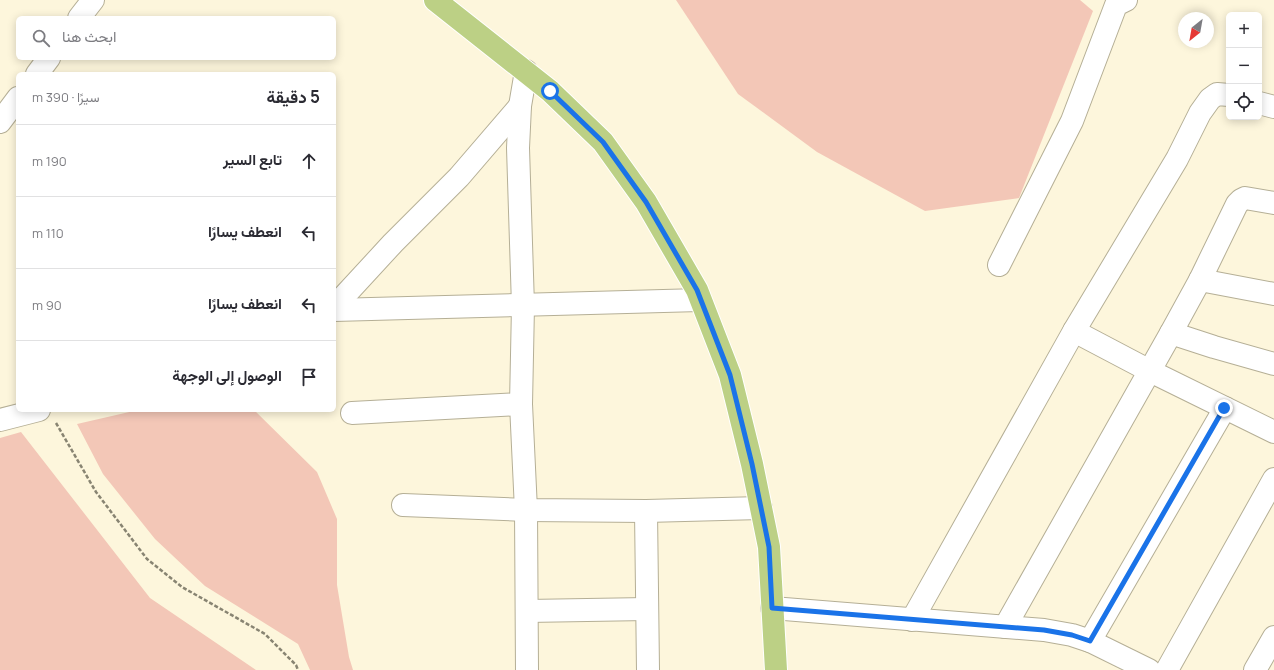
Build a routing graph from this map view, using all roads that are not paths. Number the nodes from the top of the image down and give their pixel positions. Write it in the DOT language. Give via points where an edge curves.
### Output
graph roads {
  1 [pos="93,0"];
  2 [pos="435,0"];
  3 [pos="1126,0"];
  4 [pos="81,16"];
  5 [pos="48,60"];
  6 [pos="526,71"];
  7 [pos="38,72"];
  8 [pos="1226,96"];
  9 [pos="16,101"];
  10 [pos="1262,104"];
  11 [pos="520,106"];
  12 [pos="1274,107"];
  13 [pos="0,122"];
  14 [pos="1274,203"];
  15 [pos="1000,264"];
  16 [pos="1200,280"];
  17 [pos="1274,294"];
  18 [pos="700,300"];
  19 [pos="336,305"];
  20 [pos="523,306"];
  21 [pos="336,310"];
  22 [pos="1074,331"];
  23 [pos="1171,333"];
  24 [pos="1274,364"];
  25 [pos="1150,371"];
  26 [pos="521,404"];
  27 [pos="1224,408"];
  28 [pos="46,413"];
  29 [pos="352,413"];
  30 [pos="0,420"];
  31 [pos="1274,432"];
  32 [pos="1274,479"];
  33 [pos="403,505"];
  34 [pos="761,508"];
  35 [pos="526,510"];
  36 [pos="646,511"];
  37 [pos="647,608"];
  38 [pos="772,608"];
  39 [pos="527,611"];
  40 [pos="912,620"];
  41 [pos="1005,627"];
  42 [pos="1274,637"];
  43 [pos="1090,641"];
  44 [pos="527,670"];
  45 [pos="648,670"];
  46 [pos="776,670"];
  47 [pos="1149,670"];
  48 [pos="1167,670"];
  49 [pos="1255,670"];
  1 -- 4 [label="street"];
  2 -- 6 [label="main road"];
  3 -- 15 [label="street" via="1116,5 1072,121"];
  5 -- 7 [label="street"];
  6 -- 11 [label="street"];
  6 -- 18 [label="main road" via="603,142 646,202"];
  8 -- 22 [label="street" via="1217,94 1200,113 1176,159"];
  9 -- 13 [label="street"];
  10 -- 12 [label="street"];
  11 -- 19 [label="street" via="459,177"];
  11 -- 20 [label="street" via="518,148"];
  14 -- 16 [label="street" via="1245,198 1240,200"];
  16 -- 17 [label="street"];
  16 -- 23 [label="street"];
  18 -- 20 [label="street"];
  18 -- 34 [label="main road" via="730,375"];
  20 -- 21 [label="street"];
  20 -- 26 [label="street"];
  22 -- 25 [label="street"];
  22 -- 40 [label="street"];
  23 -- 24 [label="street"];
  23 -- 25 [label="street"];
  25 -- 27 [label="street"];
  25 -- 41 [label="street"];
  26 -- 29 [label="street"];
  26 -- 35 [label="street"];
  27 -- 31 [label="street"];
  27 -- 43 [label="street"];
  28 -- 30 [label="street"];
  32 -- 48 [label="street"];
  33 -- 35 [label="street"];
  34 -- 36 [label="street"];
  34 -- 38 [label="main road" via="769,547"];
  35 -- 36 [label="street"];
  35 -- 39 [label="street"];
  36 -- 37 [label="street"];
  37 -- 39 [label="street"];
  37 -- 45 [label="street"];
  38 -- 40 [label="street"];
  38 -- 46 [label="main road"];
  39 -- 44 [label="street"];
  40 -- 41 [label="street"];
  41 -- 43 [label="street" via="1072,635"];
  42 -- 49 [label="street"];
  43 -- 47 [label="street"];
}
